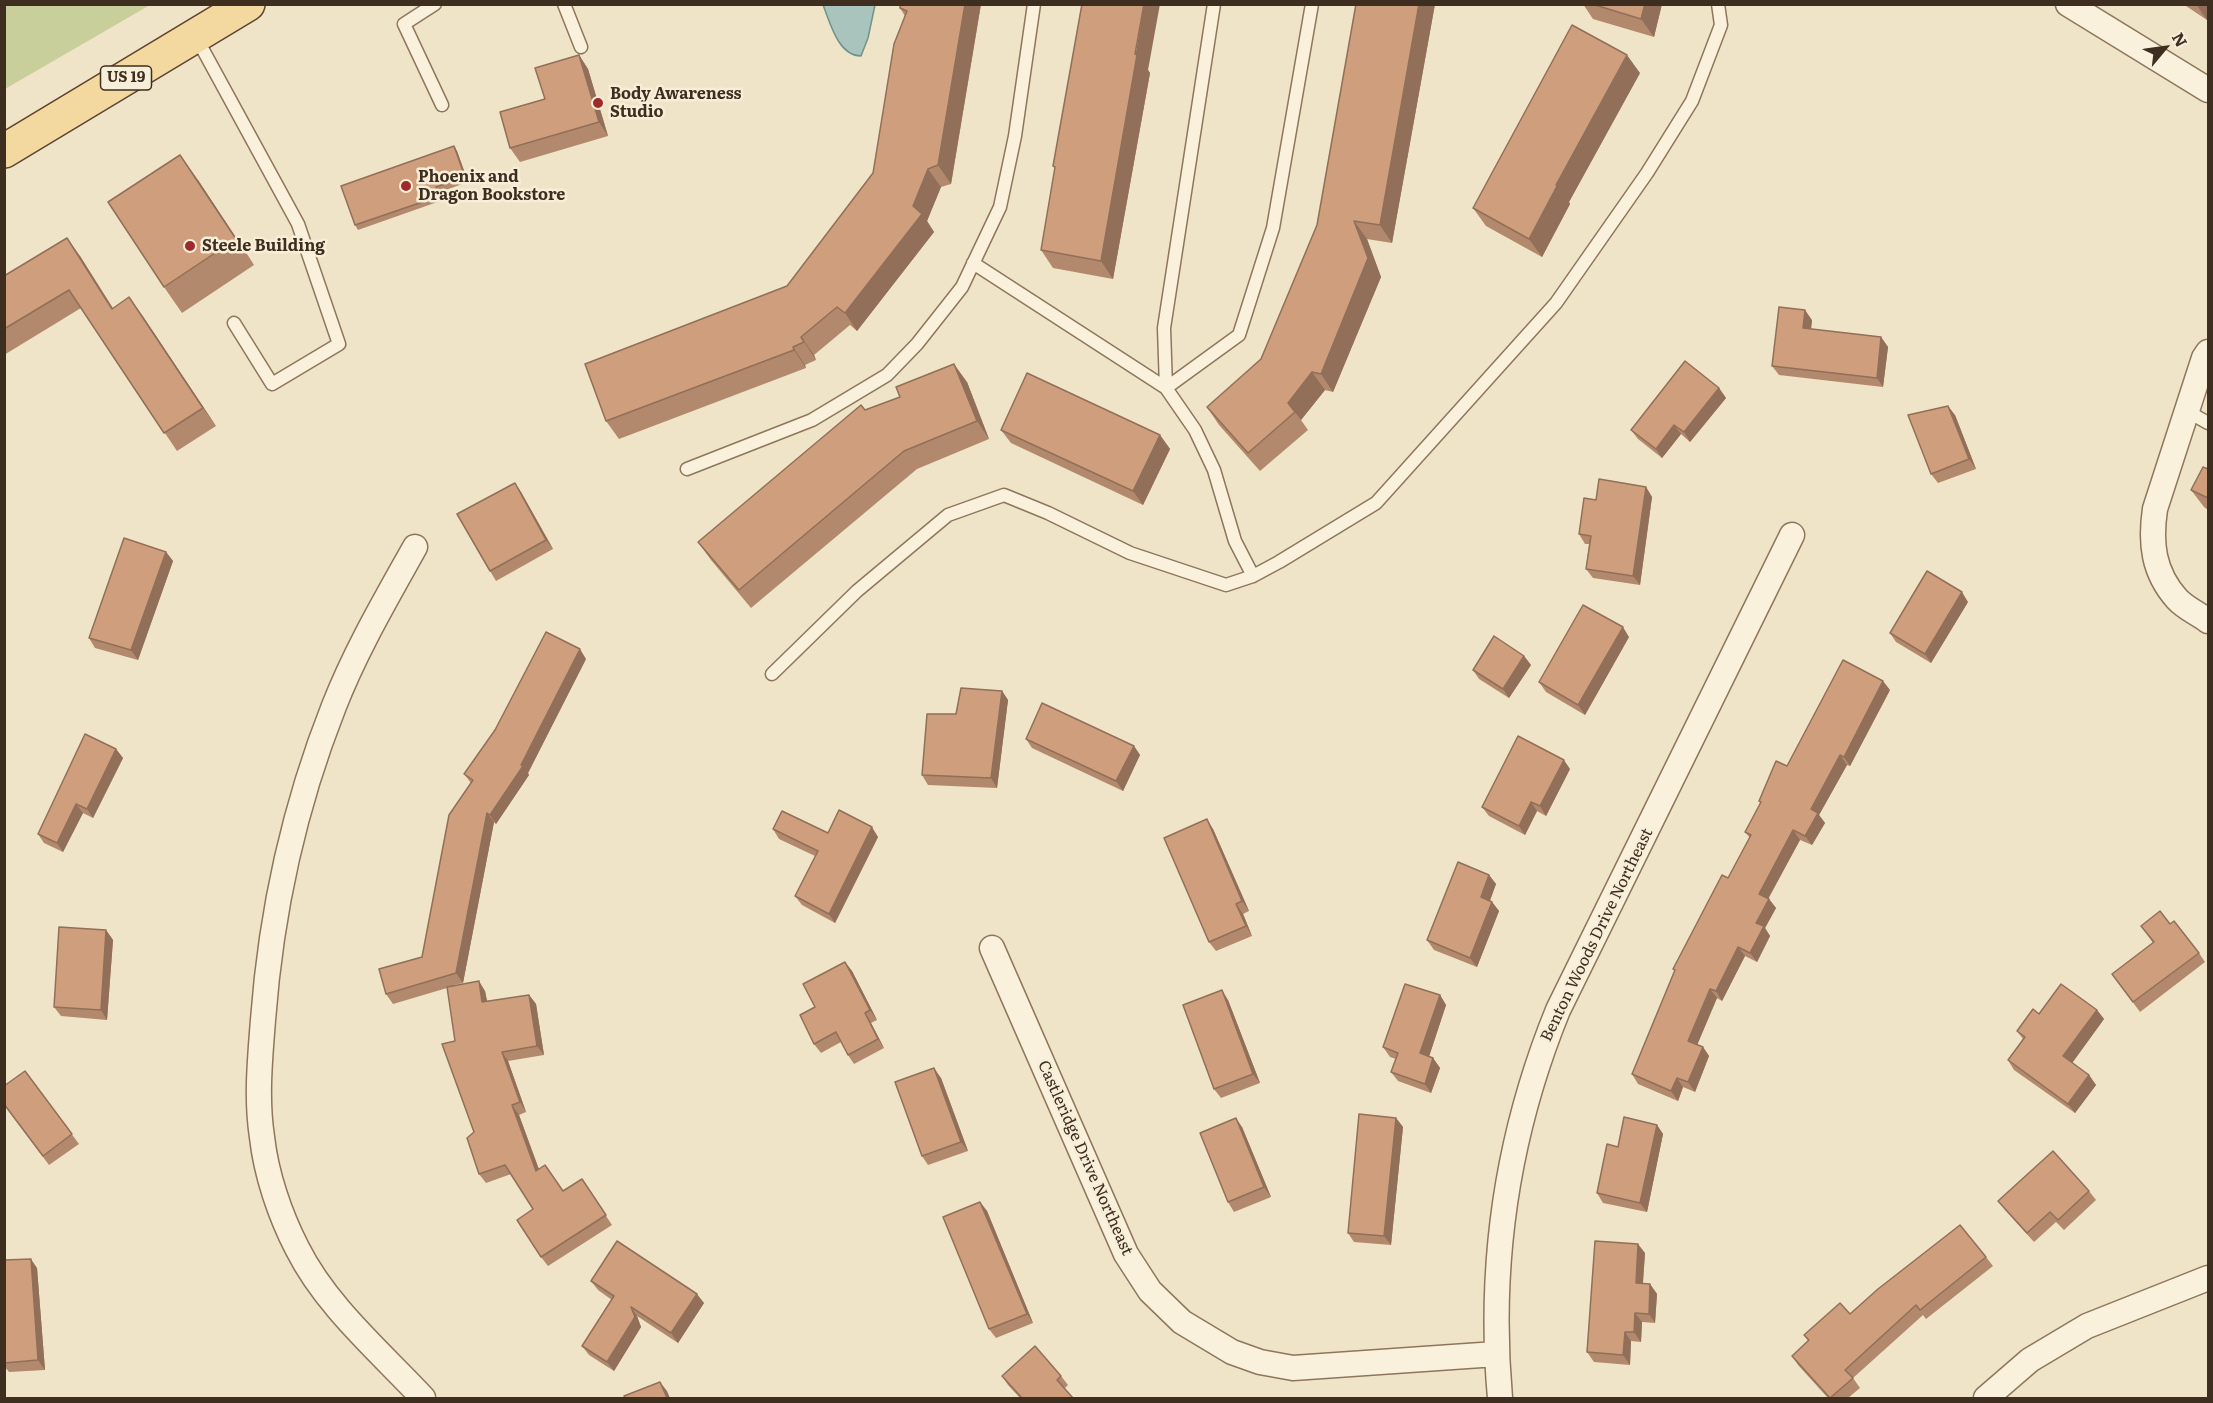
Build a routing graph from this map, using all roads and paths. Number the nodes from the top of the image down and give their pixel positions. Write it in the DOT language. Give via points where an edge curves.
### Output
graph roads {
  1 [pos="248,4"];
  2 [pos="435,4"];
  3 [pos="564,4"];
  4 [pos="1034,4"];
  5 [pos="1214,4"];
  6 [pos="1312,4"];
  7 [pos="1718,4"];
  8 [pos="2068,4"];
  9 [pos="195,36"];
  10 [pos="581,47"];
  11 [pos="2208,90"];
  12 [pos="441,105"];
  13 [pos="4,151"];
  14 [pos="973,262"];
  15 [pos="234,323"];
  16 [pos="2208,352"];
  17 [pos="1166,388"];
  18 [pos="2187,411"];
  19 [pos="2208,423"];
  20 [pos="687,469"];
  21 [pos="1792,535"];
  22 [pos="415,547"];
  23 [pos="1253,576"];
  24 [pos="2208,621"];
  25 [pos="772,674"];
  26 [pos="992,948"];
  27 [pos="2208,1278"];
  28 [pos="1496,1354"];
  29 [pos="423,1398"];
  30 [pos="1500,1398"];
  31 [pos="1986,1398"];
  1 -- 9 [label="main road, US 19"];
  2 -- 12 [label="lane" via="404,24"];
  3 -- 10 [label="lane"];
  4 -- 14 [label="lane" via="1015,136 1000,207"];
  5 -- 17 [label="lane" via="1164,328"];
  6 -- 17 [label="lane" via="1273,228 1239,335"];
  7 -- 23 [label="lane" via="1721,25 1692,101 1556,303 1376,503"];
  8 -- 11 [label="street"];
  9 -- 13 [label="main road, US 19"];
  9 -- 15 [label="lane" via="298,224 339,344 272,384"];
  14 -- 17 [label="lane"];
  14 -- 20 [label="lane" via="962,287 917,345 887,375 812,420"];
  16 -- 18 [label="street"];
  17 -- 23 [label="lane" via="1214,470 1235,541"];
  18 -- 19 [label="lane"];
  18 -- 24 [label="street" via="2155,509 2151,534 2164,581 2178,600"];
  21 -- 28 [label="street, Benton Woods Drive Northeast" via="1558,1010 1543,1048 1519,1126 1506,1192 1496,1274"];
  22 -- 29 [label="street" via="372,622 334,705 305,786 283,870 267,966 258,1077 262,1137 274,1191 297,1248 326,1295"];
  23 -- 25 [label="lane" via="1226,585 1130,553 1004,495 948,515 857,591"];
  26 -- 28 [label="street, Castleridge Drive Northeast" via="1126,1254 1150,1291 1182,1322 1232,1352 1293,1368"];
  27 -- 31 [label="street" via="2087,1326 2030,1360"];
  28 -- 30 [label="street, Benton Woods Drive Northeast"];
}
